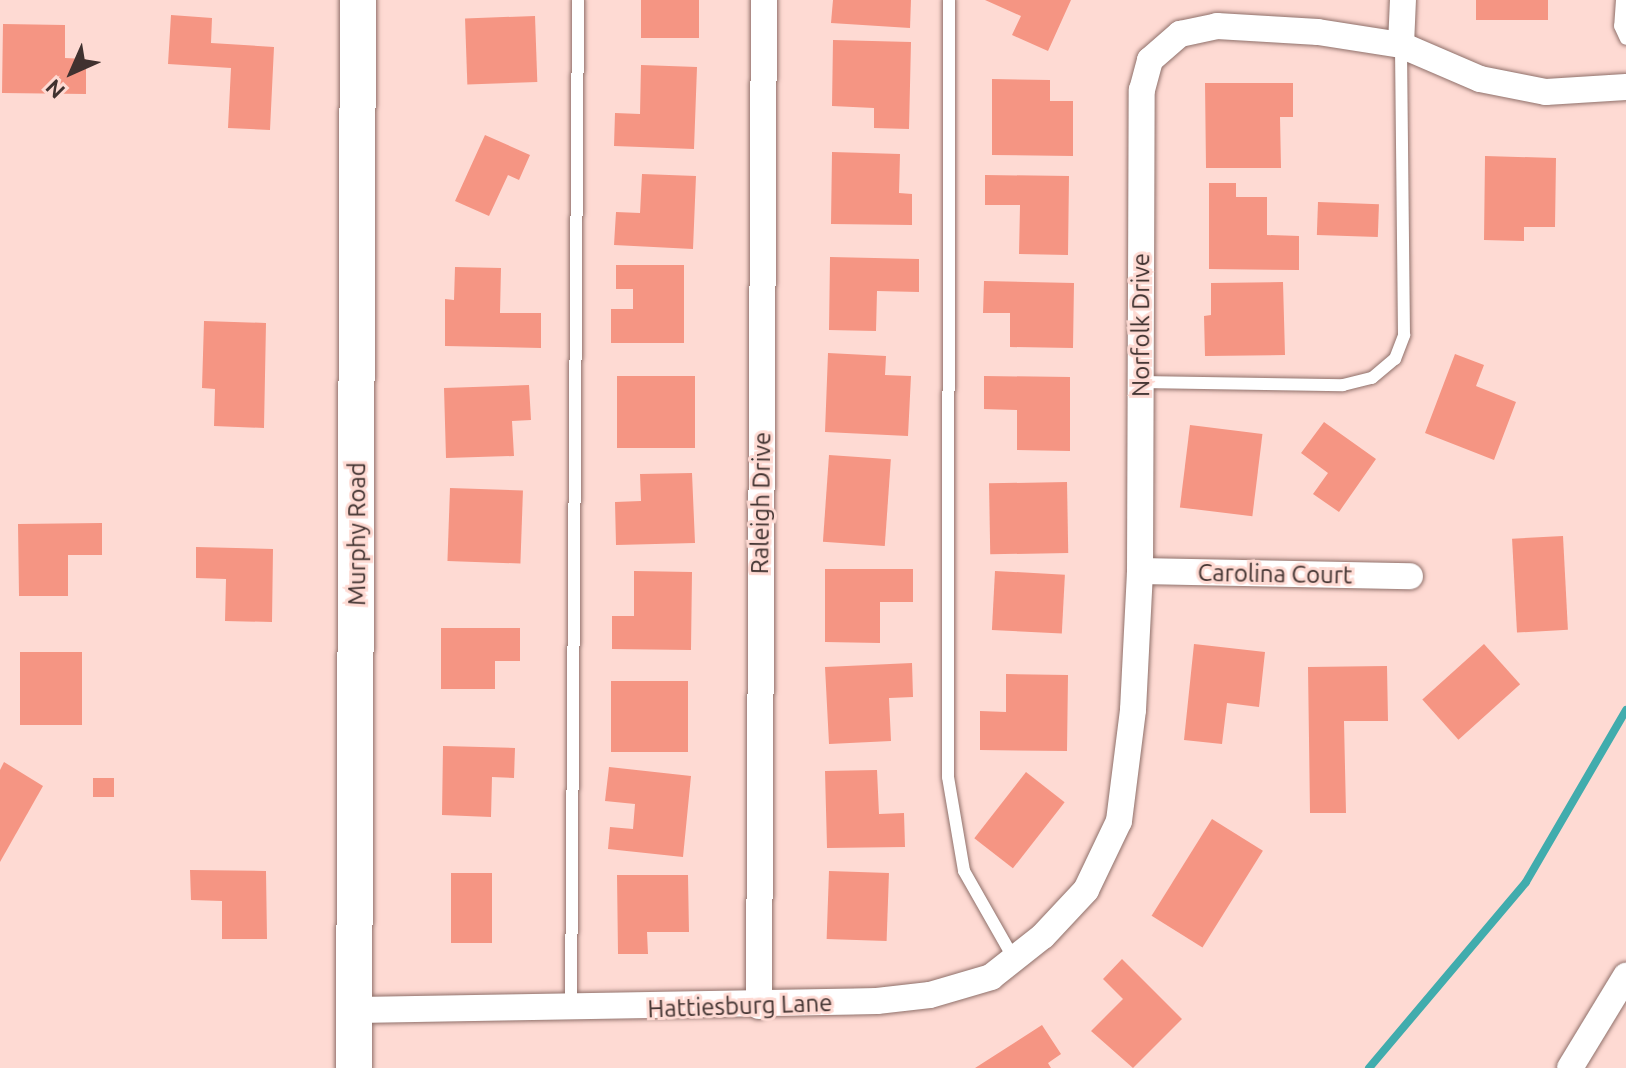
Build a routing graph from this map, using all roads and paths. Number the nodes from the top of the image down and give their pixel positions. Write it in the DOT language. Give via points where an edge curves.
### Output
graph roads {
  1 [pos="358,0"];
  2 [pos="578,0"];
  3 [pos="764,0"];
  4 [pos="949,0"];
  5 [pos="1403,0"];
  6 [pos="1622,0"];
  7 [pos="1626,39"];
  8 [pos="1401,45"];
  9 [pos="1626,87"];
  10 [pos="1141,382"];
  11 [pos="1140,571"];
  12 [pos="1410,576"];
  13 [pos="1086,890"];
  14 [pos="1014,959"];
  15 [pos="1626,976"];
  16 [pos="759,1006"];
  17 [pos="357,1010"];
  18 [pos="571,1010"];
  19 [pos="354,1068"];
  20 [pos="1570,1068"];
  1 -- 17 [label="main road, Murphy Road"];
  2 -- 18 [label="lane"];
  3 -- 16 [label="street, Raleigh Drive"];
  4 -- 14 [label="lane" via="948,777 964,871"];
  5 -- 8 [label="street"];
  6 -- 7 [label="lane" via="1620,26"];
  8 -- 9 [label="street, Norfolk Drive" via="1480,79 1546,92"];
  8 -- 10 [label="lane" via="1404,335 1395,359 1372,378 1343,385"];
  8 -- 10 [label="street, Norfolk Drive" via="1318,32 1217,26 1180,34 1150,60 1142,90"];
  10 -- 11 [label="street, Norfolk Drive"];
  11 -- 12 [label="street, Carolina Court"];
  11 -- 13 [label="street, Norfolk Drive" via="1133,710 1119,821"];
  13 -- 14 [label="street, Hattiesburg Lane"];
  14 -- 16 [label="street, Hattiesburg Lane" via="991,977 930,995"];
  15 -- 20 [label="street"];
  16 -- 18 [label="street, Hattiesburg Lane"];
  17 -- 18 [label="street, Hattiesburg Lane"];
  17 -- 19 [label="main road, Murphy Road"];
}
